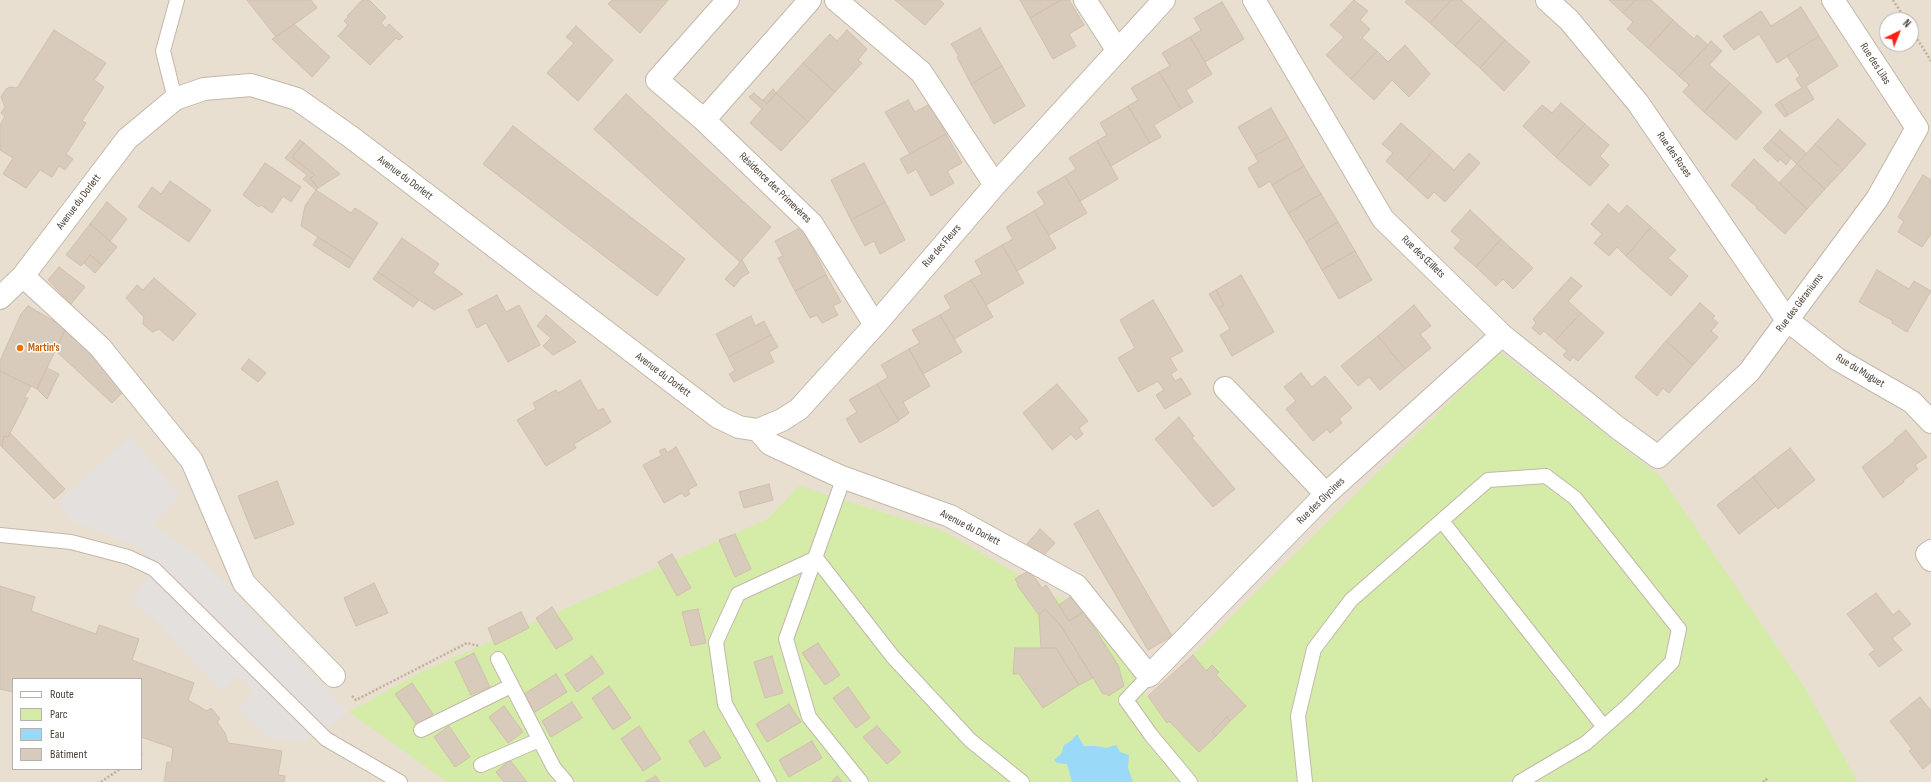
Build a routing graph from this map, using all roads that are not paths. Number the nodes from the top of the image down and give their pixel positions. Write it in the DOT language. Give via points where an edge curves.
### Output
graph roads {
  1 [pos="177,0"];
  2 [pos="728,0"];
  3 [pos="810,0"];
  4 [pos="836,0"];
  5 [pos="1085,0"];
  6 [pos="1164,0"];
  7 [pos="1254,0"];
  8 [pos="1547,0"];
  9 [pos="1833,0"];
  10 [pos="1118,51"];
  11 [pos="175,99"];
  12 [pos="704,120"];
  13 [pos="1917,128"];
  14 [pos="995,186"];
  15 [pos="23,276"];
  16 [pos="0,283"];
  17 [pos="0,298"];
  18 [pos="1787,320"];
  19 [pos="874,325"];
  20 [pos="1502,335"];
  21 [pos="1225,388"];
  22 [pos="1931,422"];
  23 [pos="758,430"];
  24 [pos="1658,457"];
  25 [pos="844,477"];
  26 [pos="1326,494"];
  27 [pos="1442,521"];
  28 [pos="0,535"];
  29 [pos="1931,551"];
  30 [pos="816,558"];
  31 [pos="1931,560"];
  32 [pos="498,659"];
  33 [pos="334,676"];
  34 [pos="1149,676"];
  35 [pos="511,686"];
  36 [pos="1604,727"];
  37 [pos="421,730"];
  38 [pos="539,740"];
  39 [pos="481,765"];
  40 [pos="400,782"];
  41 [pos="566,782"];
  42 [pos="768,782"];
  43 [pos="860,782"];
  44 [pos="1022,782"];
  45 [pos="1190,782"];
  46 [pos="1305,782"];
  47 [pos="1520,782"];
  1 -- 11 [label="lane" via="163,51"];
  2 -- 12 [label="street, Résidence des Primevères" via="657,80"];
  3 -- 12 [label="street"];
  4 -- 14 [label="street" via="920,72"];
  5 -- 10 [label="street"];
  6 -- 10 [label="street, Rue des Fleurs"];
  7 -- 20 [label="street, Rue des Œillets" via="1383,219"];
  8 -- 18 [label="street, Rue des Roses" via="1569,20 1638,103"];
  9 -- 13 [label="street, Rue des Lilas"];
  10 -- 14 [label="street, Rue des Fleurs"];
  11 -- 15 [label="street, Avenue du Dorlett" via="127,139"];
  11 -- 23 [label="street, Avenue du Dorlett" via="204,89 251,85 296,99 351,137 718,417 739,426"];
  12 -- 19 [label="street, Résidence des Primevères" via="812,224"];
  13 -- 18 [label="street, Rue des Géraniums" via="1877,199"];
  14 -- 19 [label="street, Rue des Fleurs"];
  15 -- 16 [label="street"];
  15 -- 17 [label="street, Avenue du Dorlett"];
  15 -- 33 [label="street" via="100,348 192,461 244,583"];
  18 -- 22 [label="street, Rue du Muguet" via="1837,359 1912,402"];
  18 -- 24 [label="street, Rue des Géraniums" via="1749,372"];
  19 -- 23 [label="street, Rue des Fleurs" via="799,409 782,420"];
  20 -- 24 [label="street, Rue des Œillets"];
  20 -- 26 [label="street, Rue des Glycines"];
  21 -- 26 [label="street"];
  23 -- 25 [label="street, Avenue du Dorlett" via="770,444"];
  25 -- 30 [label="lane"];
  25 -- 34 [label="street, Avenue du Dorlett" via="950,516 1077,586"];
  26 -- 34 [label="street, Rue des Glycines"];
  27 -- 36 [label="lane"];
  27 -- 36 [label="lane" via="1488,480 1546,476 1575,498 1679,629 1672,662"];
  27 -- 46 [label="lane" via="1351,600 1314,649 1298,716"];
  28 -- 40 [label="lane" via="71,542 128,557 154,569 326,738"];
  29 -- 31 [label="street" via="1927,554"];
  30 -- 42 [label="lane" via="738,594 716,642 725,704"];
  30 -- 43 [label="lane" via="786,639 809,718"];
  30 -- 44 [label="lane" via="893,657 970,740"];
  32 -- 35 [label="lane"];
  34 -- 45 [label="lane" via="1126,700"];
  35 -- 37 [label="lane"];
  35 -- 38 [label="lane"];
  36 -- 47 [label="lane" via="1586,743"];
  38 -- 39 [label="lane"];
  38 -- 41 [label="lane" via="554,768"];
}
